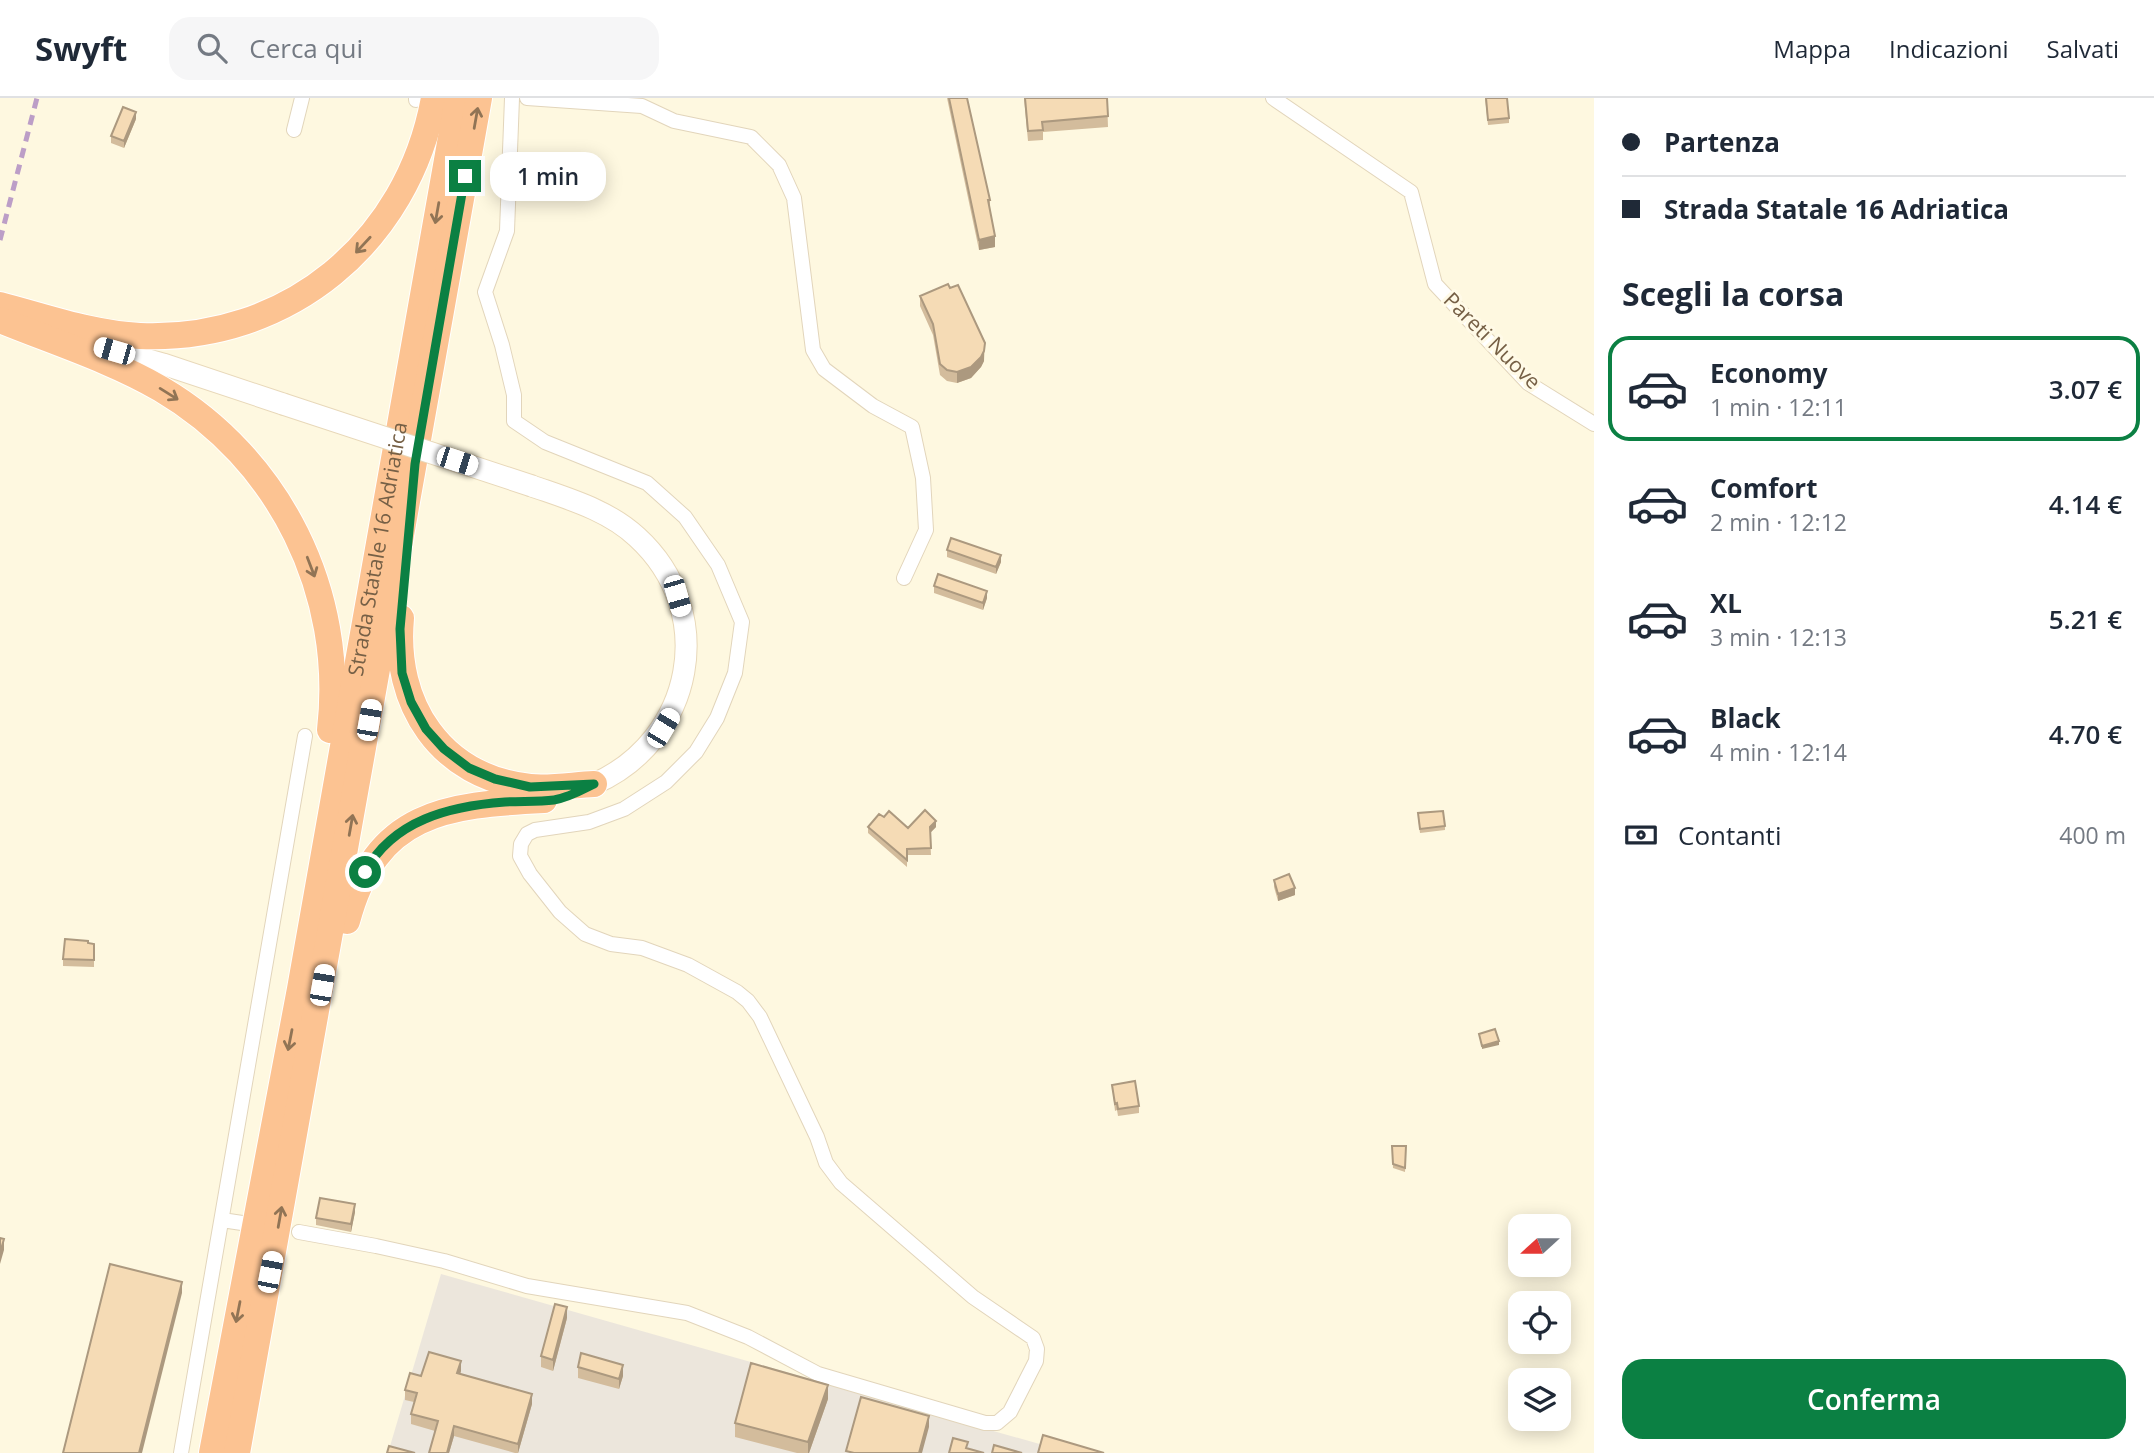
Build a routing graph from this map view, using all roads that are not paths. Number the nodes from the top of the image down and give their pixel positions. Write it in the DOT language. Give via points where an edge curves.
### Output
graph roads {
  1 [pos="302,98"];
  2 [pos="458,98"];
  3 [pos="479,98"];
  4 [pos="512,98"];
  5 [pos="527,98"];
  6 [pos="1273,98"];
  7 [pos="422,99"];
  8 [pos="294,130"];
  9 [pos="0,305"];
  10 [pos="0,314"];
  11 [pos="0,320"];
  12 [pos="89,342"];
  13 [pos="1594,424"];
  14 [pos="415,464"];
  15 [pos="904,578"];
  16 [pos="306,736"];
  17 [pos="594,784"];
  18 [pos="300,989"];
  19 [pos="308,1065"];
  20 [pos="222,1220"];
  21 [pos="242,1223"];
  22 [pos="299,1232"];
  23 [pos="181,1453"];
  24 [pos="212,1453"];
  25 [pos="237,1453"];
  1 -- 8 [label="street"];
  2 -- 18 [label="highway, Strada Statale 16 Adriatica, one-way"];
  14 -- 3 [label="highway, Strada Statale 16 Adriatica, one-way"];
  4 -- 22 [label="street" via="507,231 485,292 514,395 514,421 545,442 647,483 685,517 718,565 742,622 735,673 717,718 696,752 666,782 624,809 589,822 527,834 520,856 561,912 585,934 688,965 748,1001 826,1163 841,1183 972,1297 1033,1338 1036,1361 1010,1412 997,1423 985,1423 818,1374 748,1337 687,1313 527,1286 444,1261"];
  5 -- 15 [label="street" via="642,106 674,121 751,137 779,165 794,198 813,350 824,369 873,406 912,427 923,478 926,530"];
  6 -- 13 [label="street, Pareti Nuove" via="1411,192 1435,284 1528,383"];
  7 -- 12 [label="highway, one-way" via="420,153 394,206 363,245 318,285 263,316 213,331"];
  9 -- 12 [label="highway"];
  10 -- 12 [label="main road"];
  11 -- 12 [label="highway"];
  12 -- 17 [label="main road, bridge" via="532,486 593,509 639,539 671,582 685,625 684,673 658,735 623,769"];
  12 -- 18 [label="highway, one-way" via="228,439 283,509 318,586 331,647 333,702"];
  14 -- 17 [label="highway" via="399,644 404,680 418,716 448,752 488,776 538,787"];
  19 -- 14 [label="highway, Strada Statale 16 Adriatica, one-way"];
  16 -- 20 [label="street"];
  17 -- 19 [label="highway" via="552,800 484,804 438,813 404,830 385,846 369,866 351,907"];
  18 -- 24 [label="highway, Strada Statale 16 Adriatica, one-way"];
  25 -- 19 [label="highway, Strada Statale 16 Adriatica, one-way"];
  20 -- 21 [label="street"];
  20 -- 23 [label="street"];
}
